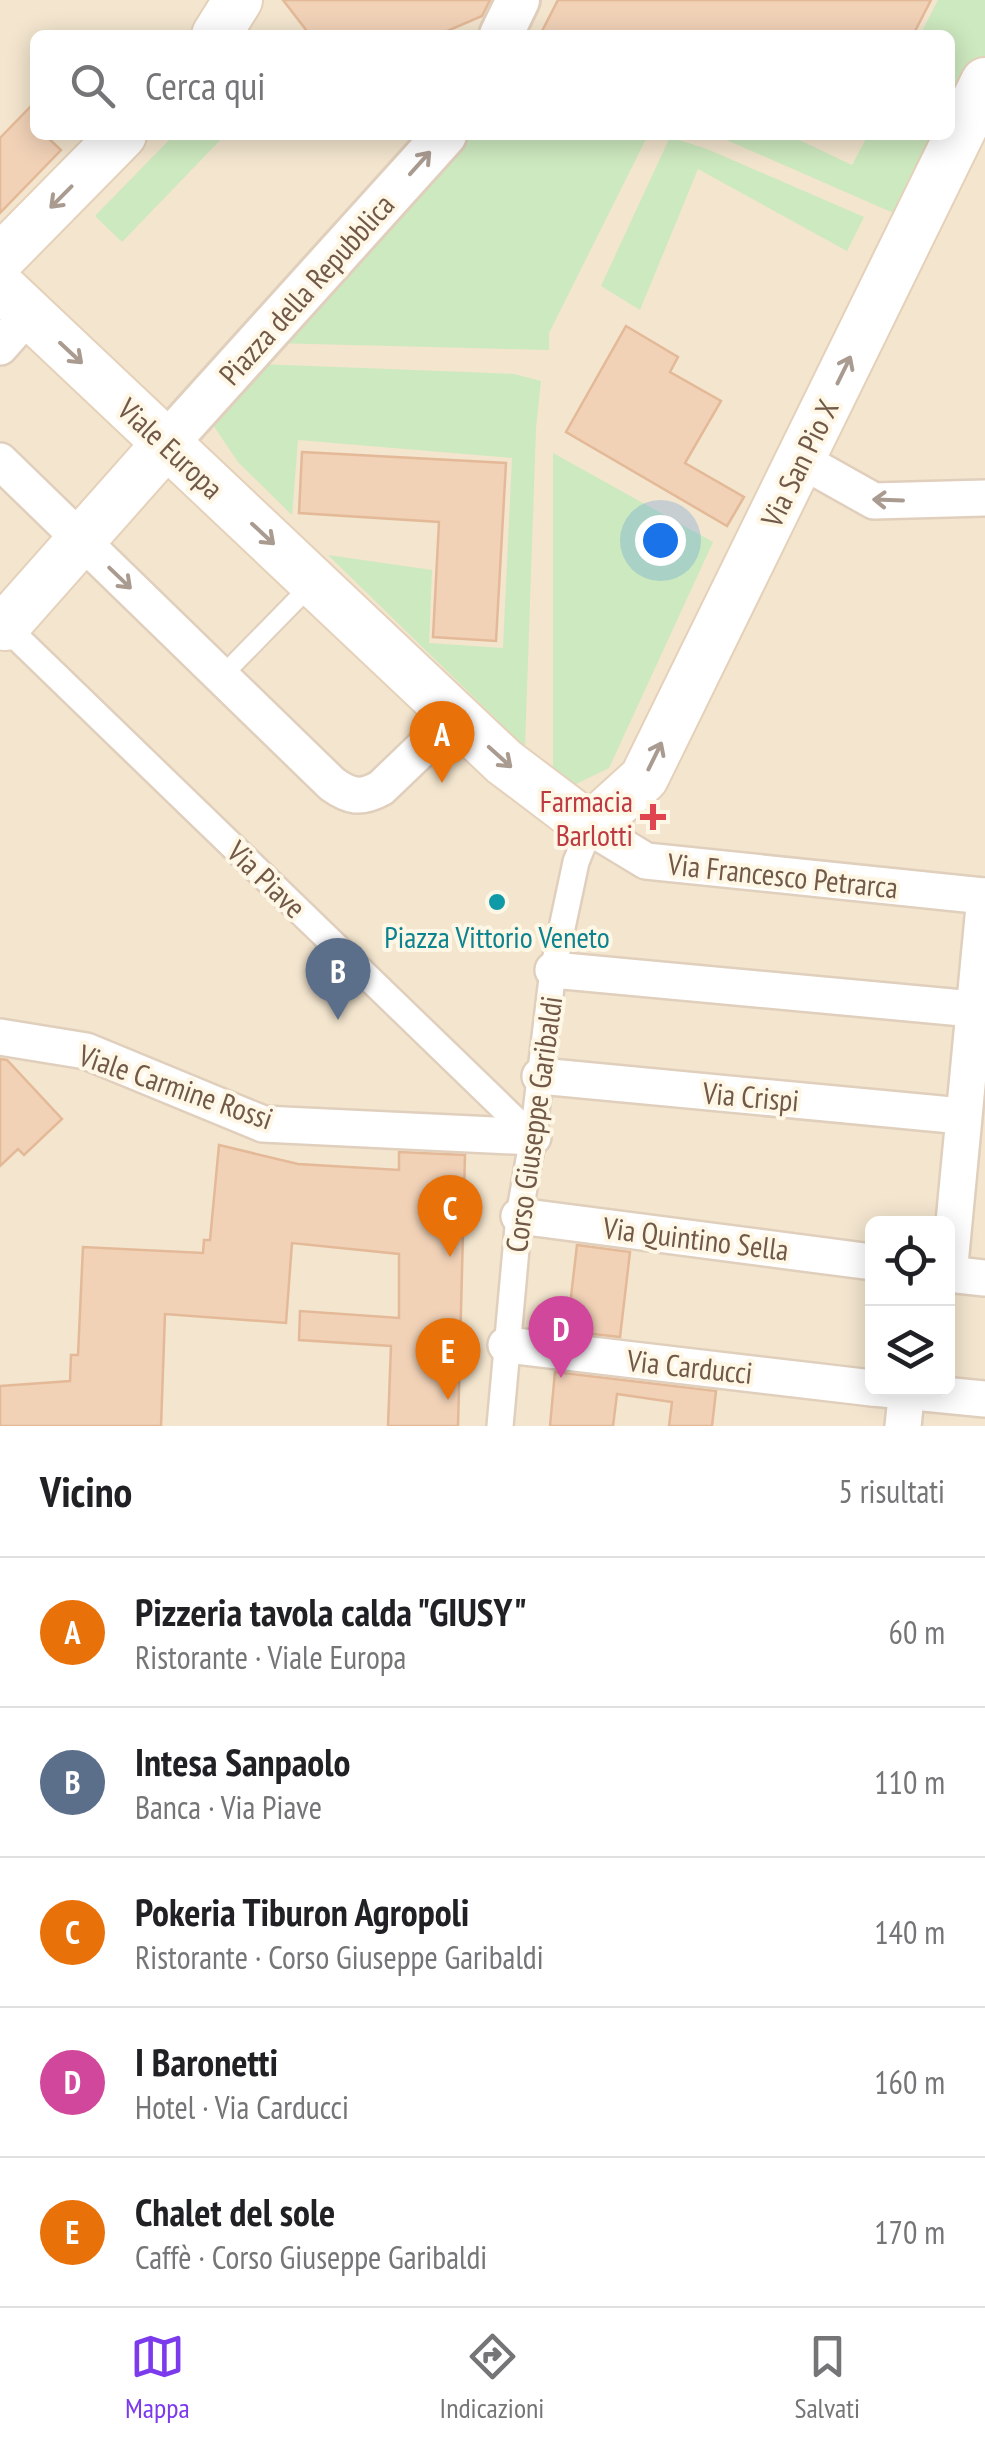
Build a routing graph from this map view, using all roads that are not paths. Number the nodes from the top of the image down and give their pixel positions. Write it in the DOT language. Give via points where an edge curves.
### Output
graph roads {
  1 [pos="238,0"];
  2 [pos="518,0"];
  3 [pos="219,30"];
  4 [pos="503,30"];
  5 [pos="985,82"];
  6 [pos="117,140"];
  7 [pos="440,140"];
  8 [pos="0,260"];
  9 [pos="10,316"];
  10 [pos="167,443"];
  11 [pos="800,460"];
  12 [pos="0,461"];
  13 [pos="985,498"];
  14 [pos="81,540"];
  15 [pos="314,582"];
  16 [pos="2,626"];
  17 [pos="221,677"];
  18 [pos="456,716"];
  19 [pos="590,827"];
  20 [pos="985,896"];
  21 [pos="553,970"];
  22 [pos="973,1009"];
  23 [pos="0,1037"];
  24 [pos="540,1076"];
  25 [pos="962,1116"];
  26 [pos="533,1137"];
  27 [pos="519,1216"];
  28 [pos="953,1216"];
  29 [pos="865,1261"];
  30 [pos="955,1275"];
  31 [pos="985,1278"];
  32 [pos="506,1346"];
  33 [pos="892,1397"];
  34 [pos="985,1399"];
  35 [pos="500,1426"];
  1 -- 3 [label="main road"];
  2 -- 4 [label="street"];
  11 -- 5 [label="main road, Via San Pio X, one-way"];
  6 -- 8 [label="main road, one-way"];
  10 -- 7 [label="street, Piazza della Repubblica, one-way"];
  9 -- 10 [label="main road, Viale Europa, one-way"];
  10 -- 14 [label="main road"];
  10 -- 15 [label="main road, Viale Europa, one-way"];
  13 -- 11 [label="street, one-way" via="874,501"];
  19 -- 11 [label="main road, Via San Pio X, one-way" via="644,778"];
  12 -- 14 [label="street"];
  14 -- 16 [label="main road"];
  14 -- 17 [label="street, one-way"];
  15 -- 17 [label="lane"];
  15 -- 18 [label="main road, Viale Europa"];
  16 -- 26 [label="street, Via Piave"];
  17 -- 18 [label="street" via="349,796 380,788"];
  18 -- 19 [label="main road, Viale Europa, one-way"];
  19 -- 20 [label="street, Via Francesco Petrarca" via="646,861"];
  19 -- 21 [label="street, Corso Giuseppe Garibaldi"];
  20 -- 22 [label="street"];
  21 -- 22 [label="street"];
  21 -- 24 [label="street, Corso Giuseppe Garibaldi"];
  22 -- 25 [label="street"];
  23 -- 26 [label="street, Viale Carmine Rossi" via="86,1051 263,1124"];
  24 -- 25 [label="street, Via Crispi"];
  24 -- 26 [label="street, Corso Giuseppe Garibaldi"];
  25 -- 28 [label="street"];
  26 -- 27 [label="street, Corso Giuseppe Garibaldi"];
  27 -- 29 [label="street, Via Quintino Sella"];
  27 -- 32 [label="street, Corso Giuseppe Garibaldi"];
  30 -- 31 [label="street"];
  32 -- 33 [label="street, Via Carducci"];
  32 -- 35 [label="street, Corso Giuseppe Garibaldi"];
  33 -- 34 [label="street, Via Carducci"];
}
